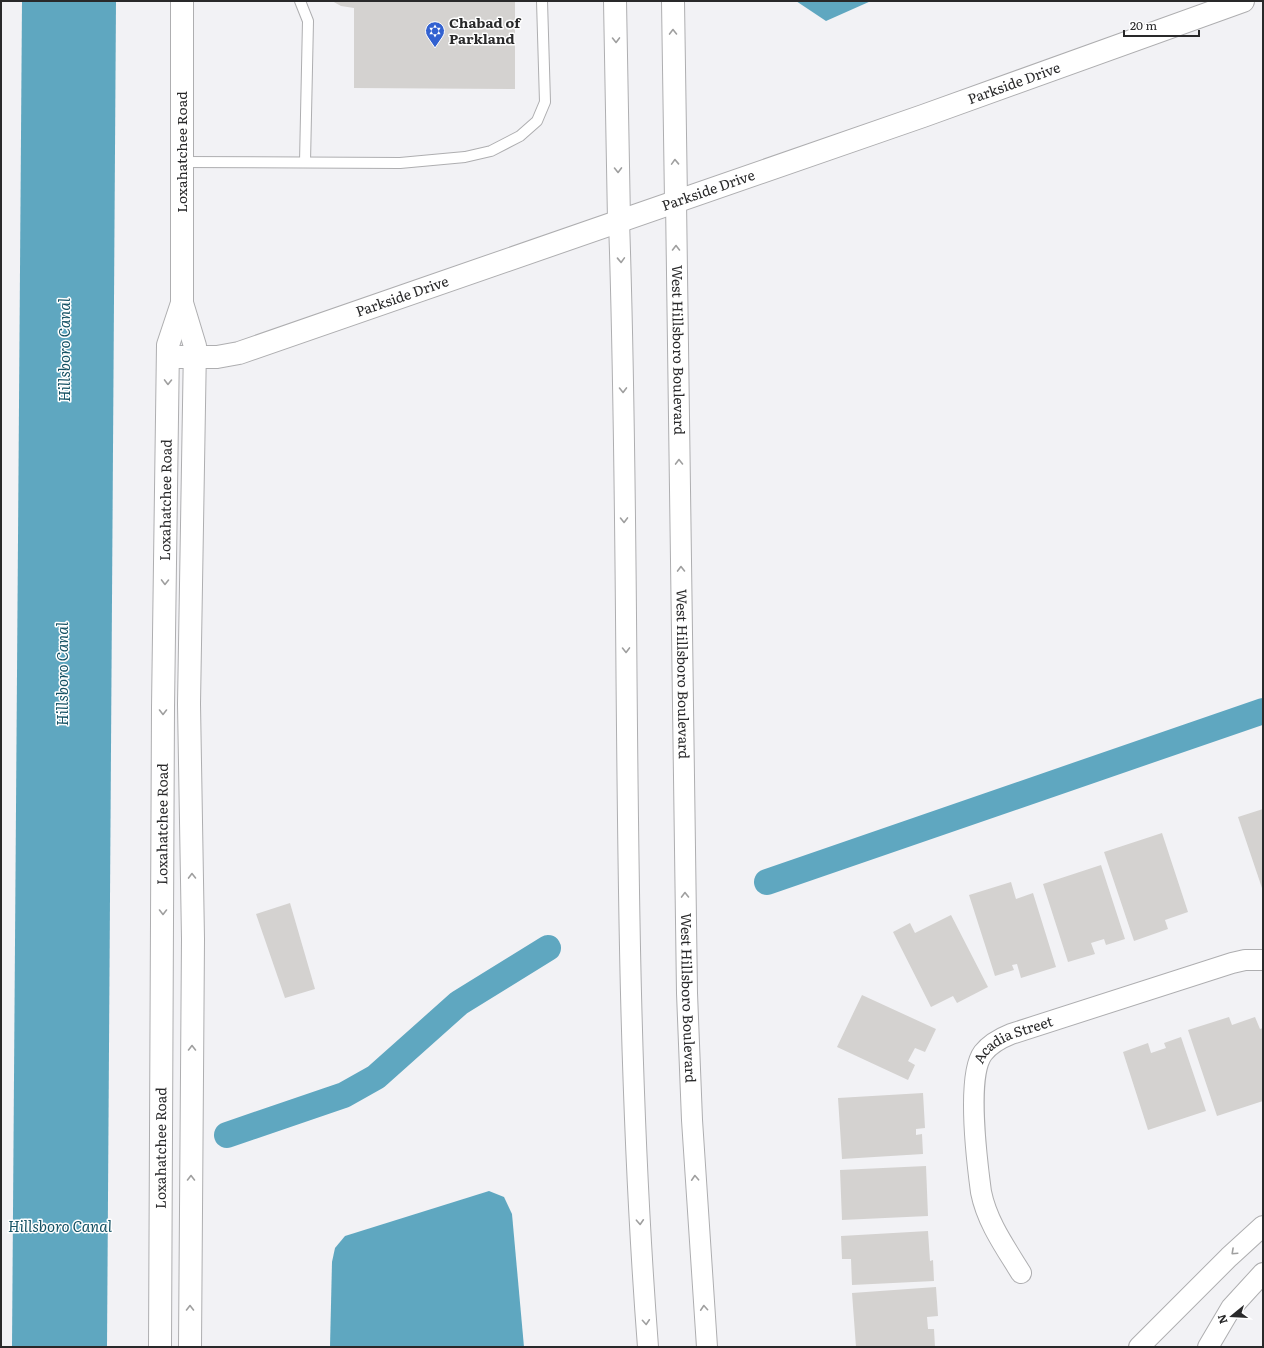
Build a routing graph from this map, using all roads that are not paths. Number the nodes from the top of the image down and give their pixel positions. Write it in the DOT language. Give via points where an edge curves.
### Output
graph roads {
  1 [pos="182,1"];
  2 [pos="300,1"];
  3 [pos="542,1"];
  4 [pos="616,1"];
  5 [pos="672,1"];
  6 [pos="1243,1"];
  7 [pos="181,162"];
  8 [pos="305,162"];
  9 [pos="676,201"];
  10 [pos="620,221"];
  11 [pos="182,303"];
  12 [pos="168,357"];
  13 [pos="194,358"];
  14 [pos="1263,960"];
  15 [pos="1263,1226"];
  16 [pos="1263,1272"];
  17 [pos="1021,1273"];
  18 [pos="160,1347"];
  19 [pos="190,1347"];
  20 [pos="648,1347"];
  21 [pos="707,1347"];
  22 [pos="1138,1347"];
  23 [pos="1208,1347"];
  1 -- 7 [label="main road, Loxahatchee Road"];
  2 -- 8 [label="lane" via="308,21"];
  3 -- 8 [label="lane" via="545,102 537,121 520,136 491,151 465,157 400,163"];
  4 -- 10 [label="main road, one-way"];
  9 -- 5 [label="main road, West Hillsboro Boulevard, one-way"];
  6 -- 9 [label="main road, Parkside Drive" via="923,116"];
  7 -- 8 [label="lane"];
  7 -- 11 [label="main road, Loxahatchee Road"];
  9 -- 10 [label="main road, Parkside Drive"];
  21 -- 9 [label="street, West Hillsboro Boulevard, one-way" via="687,993"];
  10 -- 13 [label="main road, Parkside Drive" via="239,353"];
  10 -- 20 [label="street, one-way" via="630,1015"];
  11 -- 12 [label="main road, Loxahatchee Road" via="168,345"];
  11 -- 13 [label="main road, Loxahatchee Road" via="195,346"];
  12 -- 13 [label="main road, Parkside Drive"];
  12 -- 18 [label="main road, Loxahatchee Road, one-way" via="163,708"];
  19 -- 13 [label="main road, Loxahatchee Road, one-way" via="193,939 189,704"];
  14 -- 17 [label="street, Acadia Street" via="1232,963 1011,1034 1001,1038 983,1054 978,1064 973,1091 981,1192 994,1229"];
  15 -- 22 [label="street, one-way"];
  16 -- 23 [label="street" via="1231,1308"];
}
